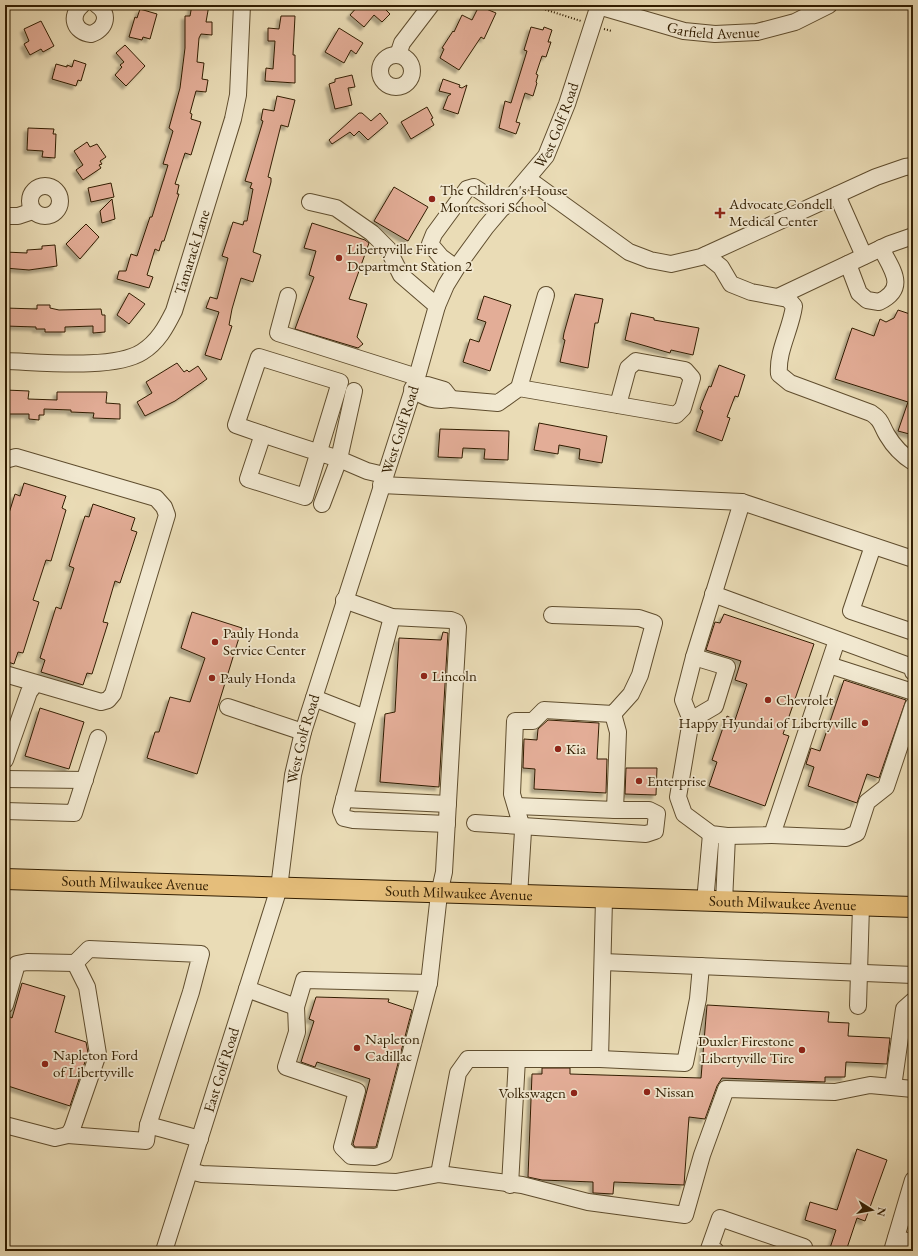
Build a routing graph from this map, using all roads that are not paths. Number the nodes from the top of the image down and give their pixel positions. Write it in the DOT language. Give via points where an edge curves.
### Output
graph roads {
  1 [pos="82,5"];
  2 [pos="97,5"];
  3 [pos="242,5"];
  4 [pos="432,5"];
  5 [pos="597,5"];
  6 [pos="829,5"];
  7 [pos="398,55"];
  8 [pos="913,166"];
  9 [pos="528,179"];
  10 [pos="837,195"];
  11 [pos="310,202"];
  12 [pos="504,207"];
  13 [pos="33,210"];
  14 [pos="5,216"];
  15 [pos="913,236"];
  16 [pos="881,248"];
  17 [pos="706,255"];
  18 [pos="864,256"];
  19 [pos="848,264"];
  20 [pos="456,268"];
  21 [pos="546,295"];
  22 [pos="288,296"];
  23 [pos="780,296"];
  24 [pos="437,306"];
  25 [pos="5,361"];
  26 [pos="415,383"];
  27 [pos="519,388"];
  28 [pos="354,391"];
  29 [pos="618,405"];
  30 [pos="263,434"];
  31 [pos="319,453"];
  32 [pos="339,459"];
  33 [pos="5,460"];
  34 [pos="913,462"];
  35 [pos="382,480"];
  36 [pos="742,502"];
  37 [pos="322,504"];
  38 [pos="873,546"];
  39 [pos="913,559"];
  40 [pos="713,594"];
  41 [pos="344,600"];
  42 [pos="552,615"];
  43 [pos="392,617"];
  44 [pos="913,632"];
  45 [pos="837,640"];
  46 [pos="694,657"];
  47 [pos="829,665"];
  48 [pos="913,667"];
  49 [pos="5,674"];
  50 [pos="36,684"];
  51 [pos="913,692"];
  52 [pos="314,698"];
  53 [pos="913,706"];
  54 [pos="228,707"];
  55 [pos="613,714"];
  56 [pos="365,718"];
  57 [pos="691,720"];
  58 [pos="11,726"];
  59 [pos="303,732"];
  60 [pos="98,738"];
  61 [pos="5,760"];
  62 [pos="5,778"];
  63 [pos="85,780"];
  64 [pos="448,804"];
  65 [pos="342,805"];
  66 [pos="516,806"];
  67 [pos="615,810"];
  68 [pos="5,811"];
  69 [pos="475,823"];
  70 [pos="447,824"];
  71 [pos="521,824"];
  72 [pos="772,834"];
  73 [pos="719,835"];
  74 [pos="5,879"];
  75 [pos="279,888"];
  76 [pos="438,894"];
  77 [pos="519,896"];
  78 [pos="604,899"];
  79 [pos="714,902"];
  80 [pos="861,906"];
  81 [pos="913,908"];
  82 [pos="603,962"];
  83 [pos="75,963"];
  84 [pos="701,966"];
  85 [pos="860,973"];
  86 [pos="913,975"];
  87 [pos="429,983"];
  88 [pos="247,990"];
  89 [pos="913,1001"];
  90 [pos="5,1005"];
  91 [pos="858,1006"];
  92 [pos="296,1007"];
  93 [pos="517,1059"];
  94 [pos="600,1060"];
  95 [pos="893,1087"];
  96 [pos="913,1089"];
  97 [pos="5,1125"];
  98 [pos="148,1125"];
  99 [pos="68,1135"];
  100 [pos="200,1139"];
  101 [pos="190,1171"];
  102 [pos="439,1174"];
  103 [pos="913,1180"];
  104 [pos="510,1185"];
  105 [pos="913,1243"];
  106 [pos="894,1244"];
  107 [pos="164,1251"];
  108 [pos="716,1251"];
  109 [pos="803,1251"];
  1 -- 2 [label="street" via="75,12 74,22 80,31 91,34 100,30 105,20 103,11"];
  3 -- 25 [label="street, Tamarack Lane" via="238,95 233,119 174,311 165,330 142,352 125,360 104,363"];
  4 -- 7 [label="street" via="402,42"];
  5 -- 6 [label="street, Garfield Avenue" via="684,31 715,34 757,32 794,22"];
  5 -- 9 [label="street, West Golf Road" via="567,104 546,156"];
  8 -- 10 [label="street" via="876,177"];
  9 -- 12 [label="street, West Golf Road"];
  9 -- 17 [label="street" via="629,252 671,264"];
  10 -- 17 [label="street"];
  10 -- 18 [label="street"];
  11 -- 24 [label="street" via="336,208 372,233 388,249 401,275"];
  12 -- 20 [label="street, West Golf Road"];
  12 -- 20 [label="street" via="474,187 467,189 434,234 430,244"];
  13 -- 14 [label="street" via="18,216"];
  15 -- 16 [label="street"];
  16 -- 18 [label="street"];
  16 -- 19 [label="street" via="895,276 896,284 893,293 879,302 867,300 859,293"];
  17 -- 23 [label="street" via="721,267 731,284 751,292"];
  18 -- 19 [label="street"];
  19 -- 23 [label="street"];
  20 -- 24 [label="street, West Golf Road"];
  21 -- 27 [label="street"];
  22 -- 26 [label="street" via="278,333"];
  23 -- 34 [label="street" via="788,299 794,306 778,364 779,374 790,384 880,419 887,435 901,454"];
  24 -- 26 [label="street, West Golf Road"];
  26 -- 27 [label="street" via="424,398 441,401 451,399 498,403"];
  26 -- 35 [label="street, West Golf Road"];
  27 -- 29 [label="street"];
  28 -- 32 [label="street"];
  29 -- 29 [label="street" via="676,416 683,408 692,378 685,370 636,361 628,368"];
  30 -- 31 [label="street"];
  30 -- 31 [label="street" via="248,479 306,497"];
  30 -- 31 [label="street" via="236,425 258,357 340,382"];
  31 -- 32 [label="street"];
  32 -- 35 [label="street"];
  32 -- 37 [label="street"];
  33 -- 50 [label="street" via="16,457 156,498 167,515 113,694 108,700 101,702"];
  35 -- 36 [label="street"];
  35 -- 41 [label="street, West Golf Road"];
  36 -- 38 [label="street"];
  36 -- 40 [label="street"];
  38 -- 39 [label="street"];
  38 -- 44 [label="street" via="851,611"];
  40 -- 45 [label="street"];
  40 -- 46 [label="street"];
  41 -- 43 [label="street"];
  41 -- 52 [label="street, West Golf Road"];
  42 -- 55 [label="street" via="639,618 654,623 640,675 631,694"];
  43 -- 56 [label="street"];
  43 -- 64 [label="street" via="451,620 456,622 458,627"];
  45 -- 47 [label="street"];
  45 -- 48 [label="street"];
  46 -- 57 [label="street" via="683,700"];
  46 -- 57 [label="street" via="727,667 715,706"];
  47 -- 51 [label="street"];
  47 -- 72 [label="street"];
  49 -- 50 [label="street"];
  50 -- 58 [label="street"];
  52 -- 56 [label="street"];
  52 -- 59 [label="street, West Golf Road"];
  53 -- 72 [label="street" via="886,787 867,802 857,833 846,838"];
  54 -- 59 [label="street"];
  55 -- 66 [label="street" via="544,710 533,720 515,721 512,794"];
  55 -- 67 [label="street" via="618,732"];
  56 -- 65 [label="street"];
  57 -- 73 [label="street" via="678,797 684,814"];
  58 -- 61 [label="street"];
  59 -- 75 [label="street, West Golf Road" via="293,775"];
  60 -- 63 [label="street"];
  62 -- 63 [label="street"];
  63 -- 68 [label="street" via="74,813"];
  64 -- 65 [label="street"];
  64 -- 70 [label="street"];
  65 -- 70 [label="street" via="344,818 353,820"];
  66 -- 67 [label="street"];
  66 -- 71 [label="street"];
  67 -- 71 [label="street" via="649,810 656,814 656,831 646,834"];
  69 -- 71 [label="street"];
  70 -- 76 [label="street" via="444,872"];
  71 -- 77 [label="street" via="523,831"];
  72 -- 73 [label="street"];
  73 -- 79 [label="street"];
  74 -- 75 [label="main road, South Milwaukee Avenue"];
  75 -- 76 [label="main road, South Milwaukee Avenue"];
  75 -- 88 [label="street, East Golf Road"];
  76 -- 77 [label="main road, South Milwaukee Avenue"];
  76 -- 87 [label="street"];
  77 -- 78 [label="main road, South Milwaukee Avenue"];
  78 -- 79 [label="main road, South Milwaukee Avenue"];
  78 -- 82 [label="street"];
  79 -- 80 [label="main road, South Milwaukee Avenue"];
  80 -- 81 [label="main road, South Milwaukee Avenue"];
  80 -- 85 [label="street"];
  82 -- 84 [label="street"];
  82 -- 94 [label="street"];
  83 -- 90 [label="street" via="17,964"];
  83 -- 98 [label="street" via="89,949 202,954"];
  83 -- 99 [label="street" via="87,988 98,1054 78,1114"];
  84 -- 85 [label="street"];
  84 -- 94 [label="street" via="698,999 685,1063"];
  85 -- 86 [label="street"];
  85 -- 91 [label="street"];
  87 -- 92 [label="street" via="304,980"];
  87 -- 92 [label="street" via="384,1154 375,1157 351,1156 342,1147 357,1091 286,1067 297,1032"];
  88 -- 92 [label="street"];
  88 -- 100 [label="street, East Golf Road"];
  89 -- 95 [label="street" via="904,1009"];
  93 -- 94 [label="street"];
  93 -- 102 [label="street" via="468,1059 463,1065 458,1073"];
  93 -- 104 [label="street"];
  95 -- 96 [label="street"];
  95 -- 104 [label="street" via="870,1085 834,1092 726,1088 702,1155 685,1215 588,1202 522,1185"];
  97 -- 99 [label="street" via="55,1138"];
  98 -- 99 [label="street" via="146,1141"];
  98 -- 100 [label="street"];
  100 -- 101 [label="street, East Golf Road"];
  101 -- 102 [label="street" via="217,1175 396,1182"];
  101 -- 107 [label="street, East Golf Road"];
  102 -- 104 [label="street"];
  103 -- 106 [label="street"];
  105 -- 106 [label="street"];
  108 -- 109 [label="street" via="709,1249 720,1218 804,1247"];
}
